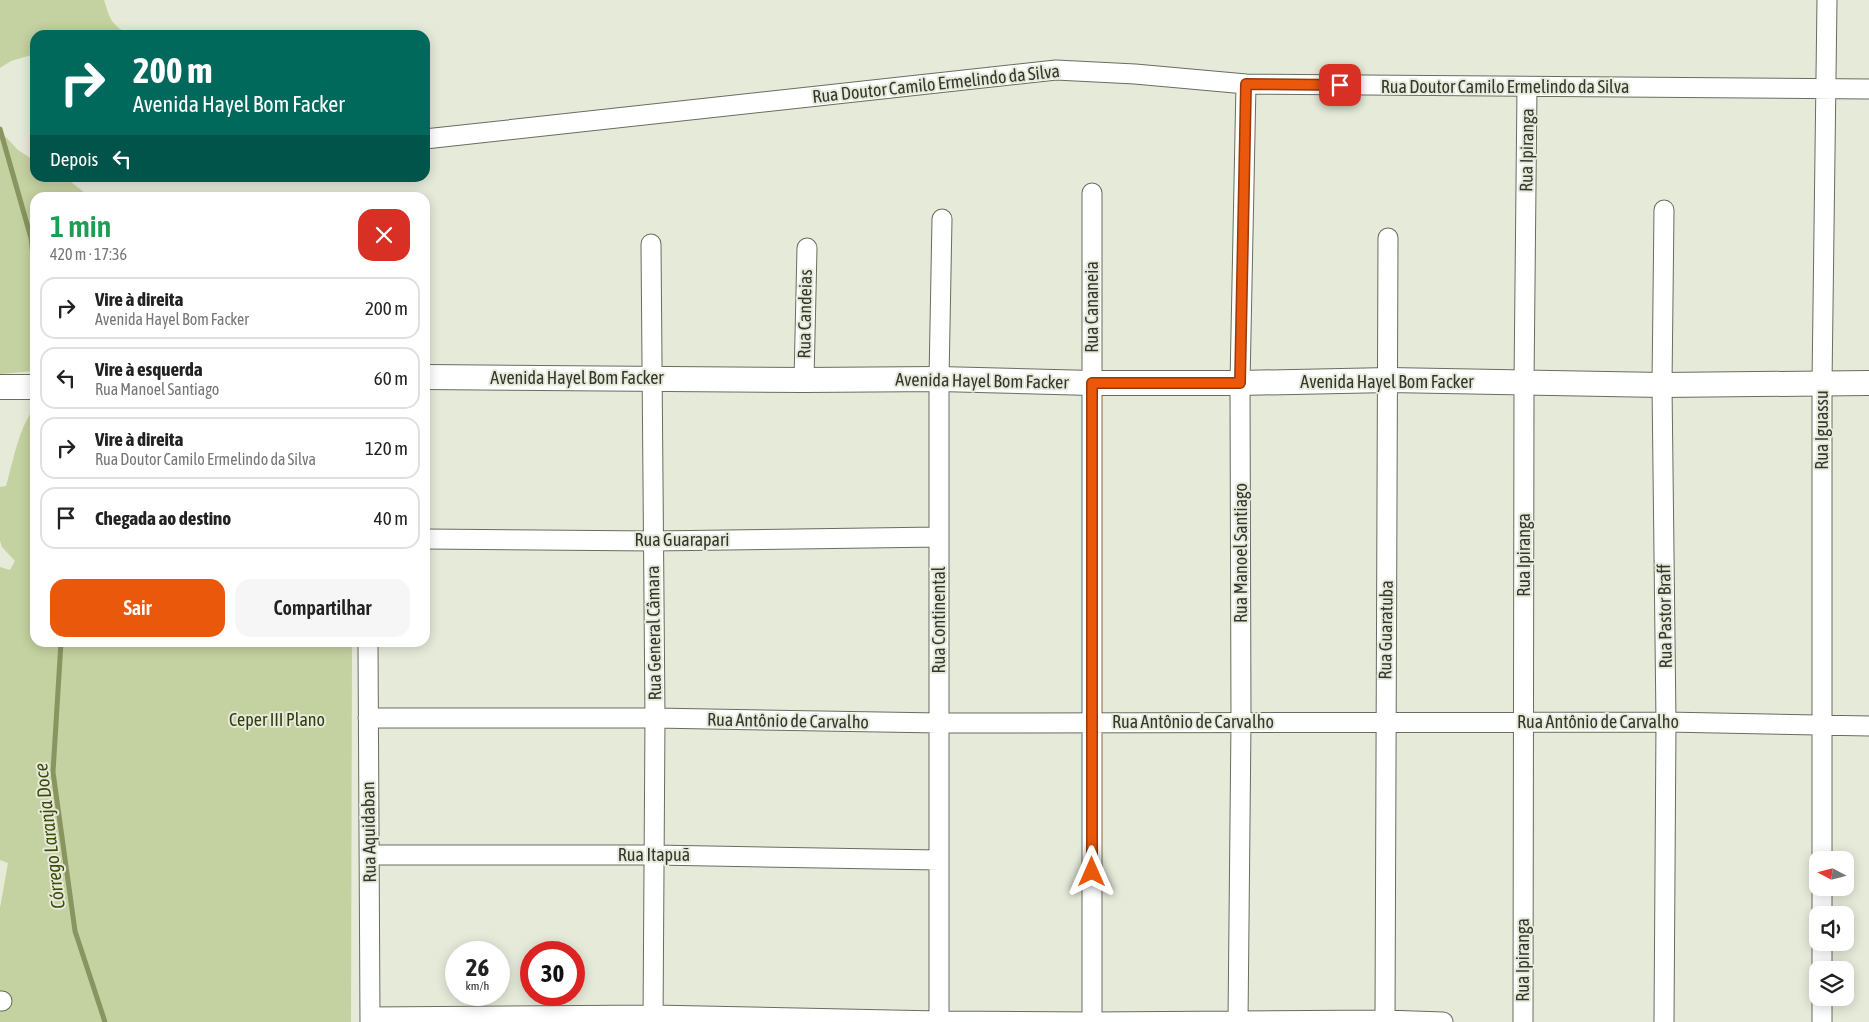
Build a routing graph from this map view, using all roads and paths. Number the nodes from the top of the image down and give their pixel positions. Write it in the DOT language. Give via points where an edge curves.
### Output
graph roads {
  1 [pos="1827,0"];
  2 [pos="1246,84"];
  3 [pos="1527,87"];
  4 [pos="1826,89"];
  5 [pos="1869,89"];
  6 [pos="430,138"];
  7 [pos="1092,193"];
  8 [pos="1664,210"];
  9 [pos="942,218"];
  10 [pos="1388,238"];
  11 [pos="651,244"];
  12 [pos="807,248"];
  13 [pos="430,377"];
  14 [pos="653,379"];
  15 [pos="939,379"];
  16 [pos="804,380"];
  17 [pos="1389,380"];
  18 [pos="1092,383"];
  19 [pos="1240,383"];
  20 [pos="1524,383"];
  21 [pos="1869,383"];
  22 [pos="1822,384"];
  23 [pos="1662,385"];
  24 [pos="0,387"];
  25 [pos="30,387"];
  26 [pos="940,537"];
  27 [pos="430,539"];
  28 [pos="653,541"];
  29 [pos="368,647"];
  30 [pos="368,718"];
  31 [pos="655,718"];
  32 [pos="1524,721"];
  33 [pos="1091,722"];
  34 [pos="1241,722"];
  35 [pos="1666,722"];
  36 [pos="939,723"];
  37 [pos="1385,723"];
  38 [pos="1823,725"];
  39 [pos="1869,726"];
  40 [pos="1822,851"];
  41 [pos="369,855"];
  42 [pos="655,855"];
  43 [pos="938,860"];
  44 [pos="1822,1006"];
  45 [pos="653,1018"];
  46 [pos="370,1019"];
  47 [pos="939,1021"];
  48 [pos="1238,1021"];
  49 [pos="1385,1021"];
  50 [pos="1092,1022"];
  51 [pos="1442,1022"];
  52 [pos="1523,1022"];
  53 [pos="1664,1022"];
  54 [pos="1822,1022"];
  1 -- 4 [label="street, Rua Iguassu"];
  2 -- 3 [label="street, Rua Doutor Camilo Ermelindo da Silva"];
  2 -- 6 [label="street, Rua Doutor Camilo Ermelindo da Silva" via="1056,70"];
  2 -- 19 [label="street, Rua Manoel Santiago"];
  3 -- 4 [label="street, Rua Doutor Camilo Ermelindo da Silva"];
  3 -- 20 [label="street, Rua Ipiranga"];
  4 -- 5 [label="street, Rua Doutor Camilo Ermelindo da Silva"];
  4 -- 22 [label="street, Rua Iguassu"];
  7 -- 18 [label="street, Rua Cananeia"];
  8 -- 23 [label="street, Rua Pastor Braff"];
  9 -- 15 [label="street, Rua Continental"];
  10 -- 17 [label="street, Rua Guaratuba"];
  11 -- 14 [label="street, Rua General Câmara"];
  12 -- 16 [label="street, Rua Candeias"];
  13 -- 14 [label="street, Avenida Hayel Bom Facker"];
  14 -- 16 [label="street, Avenida Hayel Bom Facker"];
  14 -- 28 [label="street, Rua General Câmara"];
  15 -- 16 [label="street, Avenida Hayel Bom Facker"];
  15 -- 18 [label="street, Avenida Hayel Bom Facker"];
  15 -- 26 [label="street, Rua Continental"];
  17 -- 19 [label="street, Avenida Hayel Bom Facker"];
  17 -- 20 [label="street, Avenida Hayel Bom Facker"];
  17 -- 37 [label="street, Rua Guaratuba"];
  18 -- 19 [label="street, Avenida Hayel Bom Facker"];
  18 -- 33 [label="street, Rua Cananeia"];
  19 -- 34 [label="street, Rua Manoel Santiago"];
  20 -- 23 [label="street, Avenida Hayel Bom Facker"];
  20 -- 32 [label="street, Rua Ipiranga"];
  21 -- 22 [label="street, Avenida Hayel Bom Facker"];
  22 -- 23 [label="street, Avenida Hayel Bom Facker"];
  22 -- 38 [label="street, Rua Iguassu"];
  23 -- 35 [label="street, Rua Pastor Braff"];
  24 -- 25 [label="street"];
  26 -- 28 [label="street, Rua Guarapari"];
  26 -- 36 [label="street, Rua Continental"];
  27 -- 28 [label="street, Rua Guarapari"];
  28 -- 31 [label="street, Rua General Câmara"];
  29 -- 30 [label="street, Rua Aquidaban"];
  30 -- 31 [label="street, Rua Antônio de Carvalho"];
  30 -- 41 [label="street, Rua Aquidaban"];
  31 -- 36 [label="street, Rua Antônio de Carvalho"];
  31 -- 42 [label="street, Rua General Câmara"];
  32 -- 35 [label="street, Rua Antônio de Carvalho"];
  32 -- 37 [label="street, Rua Antônio de Carvalho"];
  32 -- 52 [label="street, Rua Ipiranga"];
  33 -- 34 [label="street, Rua Antônio de Carvalho"];
  33 -- 36 [label="street, Rua Antônio de Carvalho"];
  33 -- 50 [label="street, Rua Cananeia"];
  34 -- 37 [label="street, Rua Antônio de Carvalho"];
  34 -- 48 [label="street, Rua Manoel Santiago"];
  35 -- 38 [label="street, Rua Antônio de Carvalho"];
  35 -- 53 [label="street, Rua Pastor Braff"];
  36 -- 43 [label="street, Rua Continental"];
  37 -- 49 [label="street, Rua Guaratuba"];
  38 -- 39 [label="street, Rua Antônio de Carvalho"];
  38 -- 40 [label="street, Rua Iguassu"];
  41 -- 42 [label="street, Rua Itapuã"];
  41 -- 46 [label="street, Rua Aquidaban"];
  42 -- 43 [label="street, Rua Itapuã"];
  42 -- 45 [label="street, Rua General Câmara"];
  43 -- 47 [label="street, Rua Continental"];
  44 -- 54 [label="street"];
  45 -- 46 [label="street"];
  45 -- 47 [label="street"];
  47 -- 50 [label="street"];
  48 -- 49 [label="street"];
  48 -- 50 [label="street"];
  49 -- 51 [label="street"];
}
